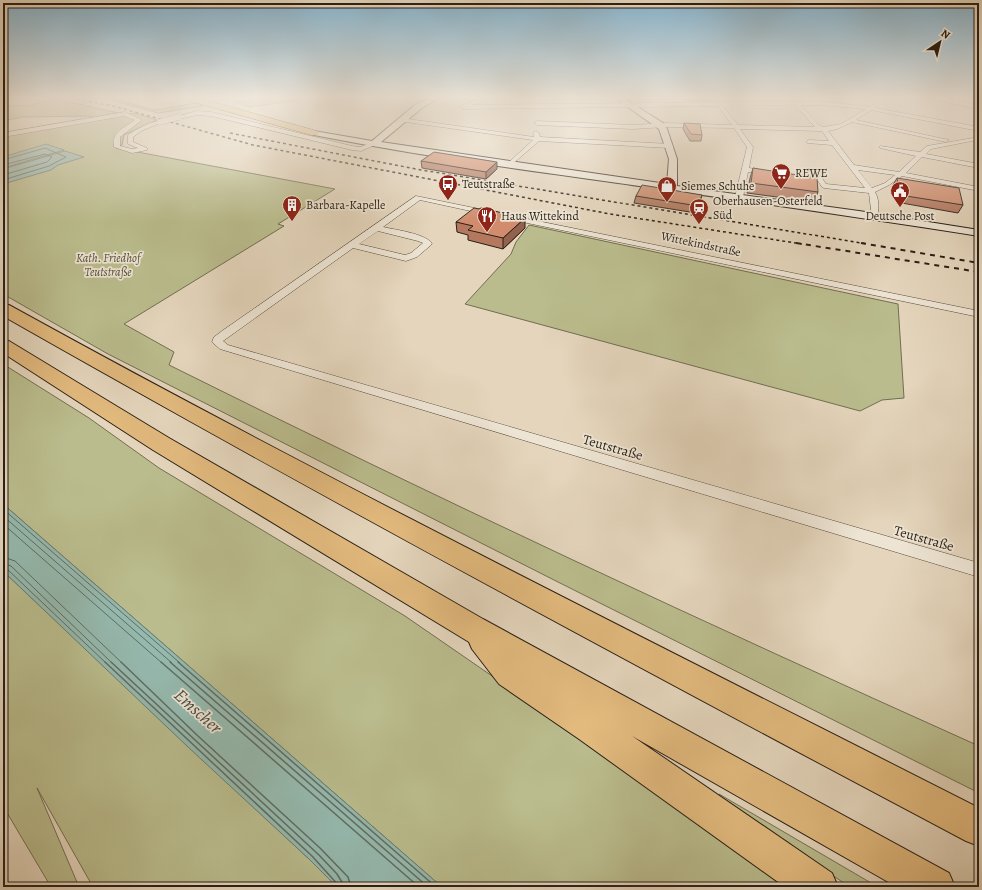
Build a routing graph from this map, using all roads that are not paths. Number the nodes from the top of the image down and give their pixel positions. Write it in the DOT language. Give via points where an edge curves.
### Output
graph roads {
  1 [pos="537,139"];
  2 [pos="115,140"];
  3 [pos="130,140"];
  4 [pos="317,140"];
  5 [pos="350,140"];
  6 [pos="379,140"];
  7 [pos="547,140"];
  8 [pos="668,140"];
  9 [pos="745,140"];
  10 [pos="831,140"];
  11 [pos="942,140"];
  12 [pos="969,140"];
  13 [pos="809,142"];
  14 [pos="954,142"];
  15 [pos="834,143"];
  16 [pos="374,144"];
  17 [pos="670,146"];
  18 [pos="882,147"];
  19 [pos="921,154"];
  20 [pos="509,165"];
  21 [pos="979,166"];
  22 [pos="852,167"];
  23 [pos="746,170"];
  24 [pos="774,173"];
  25 [pos="901,174"];
  26 [pos="789,175"];
  27 [pos="672,188"];
  28 [pos="979,189"];
  29 [pos="870,191"];
  30 [pos="739,197"];
  31 [pos="419,198"];
  32 [pos="873,216"];
  33 [pos="377,228"];
  34 [pos="979,234"];
  35 [pos="352,245"];
  36 [pos="3,309"];
  37 [pos="979,314"];
  38 [pos="3,345"];
  39 [pos="979,570"];
  40 [pos="473,629"];
  41 [pos="979,828"];
  42 [pos="818,887"];
  43 [pos="936,887"];
  1 -- 20 [label="street"];
  2 -- 3 [label="street, bridge" via="116,147 132,151 145,149 130,142"];
  4 -- 16 [label="street, bridge" via="361,149"];
  5 -- 16 [label="main road"];
  6 -- 16 [label="main road"];
  7 -- 17 [label="street"];
  8 -- 17 [label="main road"];
  9 -- 23 [label="street" via="750,149"];
  10 -- 15 [label="street"];
  11 -- 14 [label="street"];
  12 -- 14 [label="street"];
  13 -- 15 [label="street"];
  14 -- 19 [label="street" via="931,146"];
  15 -- 22 [label="street"];
  16 -- 20 [label="main road"];
  17 -- 27 [label="main road" via="673,159"];
  18 -- 19 [label="street"];
  19 -- 21 [label="street"];
  19 -- 25 [label="street"];
  20 -- 27 [label="main road"];
  22 -- 25 [label="street"];
  22 -- 29 [label="street"];
  23 -- 24 [label="street"];
  23 -- 30 [label="street"];
  25 -- 28 [label="street"];
  25 -- 29 [label="street" via="887,184"];
  26 -- 29 [label="street" via="820,179 824,186"];
  27 -- 30 [label="main road"];
  29 -- 32 [label="street" via="873,194 875,208"];
  30 -- 32 [label="main road"];
  31 -- 33 [label="street, Teutstraße"];
  31 -- 37 [label="street, Wittekindstraße"];
  32 -- 34 [label="main road"];
  33 -- 35 [label="street, Teutstraße"];
  33 -- 35 [label="street" via="428,243 414,255 406,258"];
  35 -- 39 [label="street, Teutstraße" via="226,333 217,340 218,344"];
  36 -- 41 [label="highway" via="230,436 389,521"];
  38 -- 40 [label="highway" via="161,444"];
  40 -- 42 [label="highway" via="510,673"];
  40 -- 43 [label="highway"];
}
